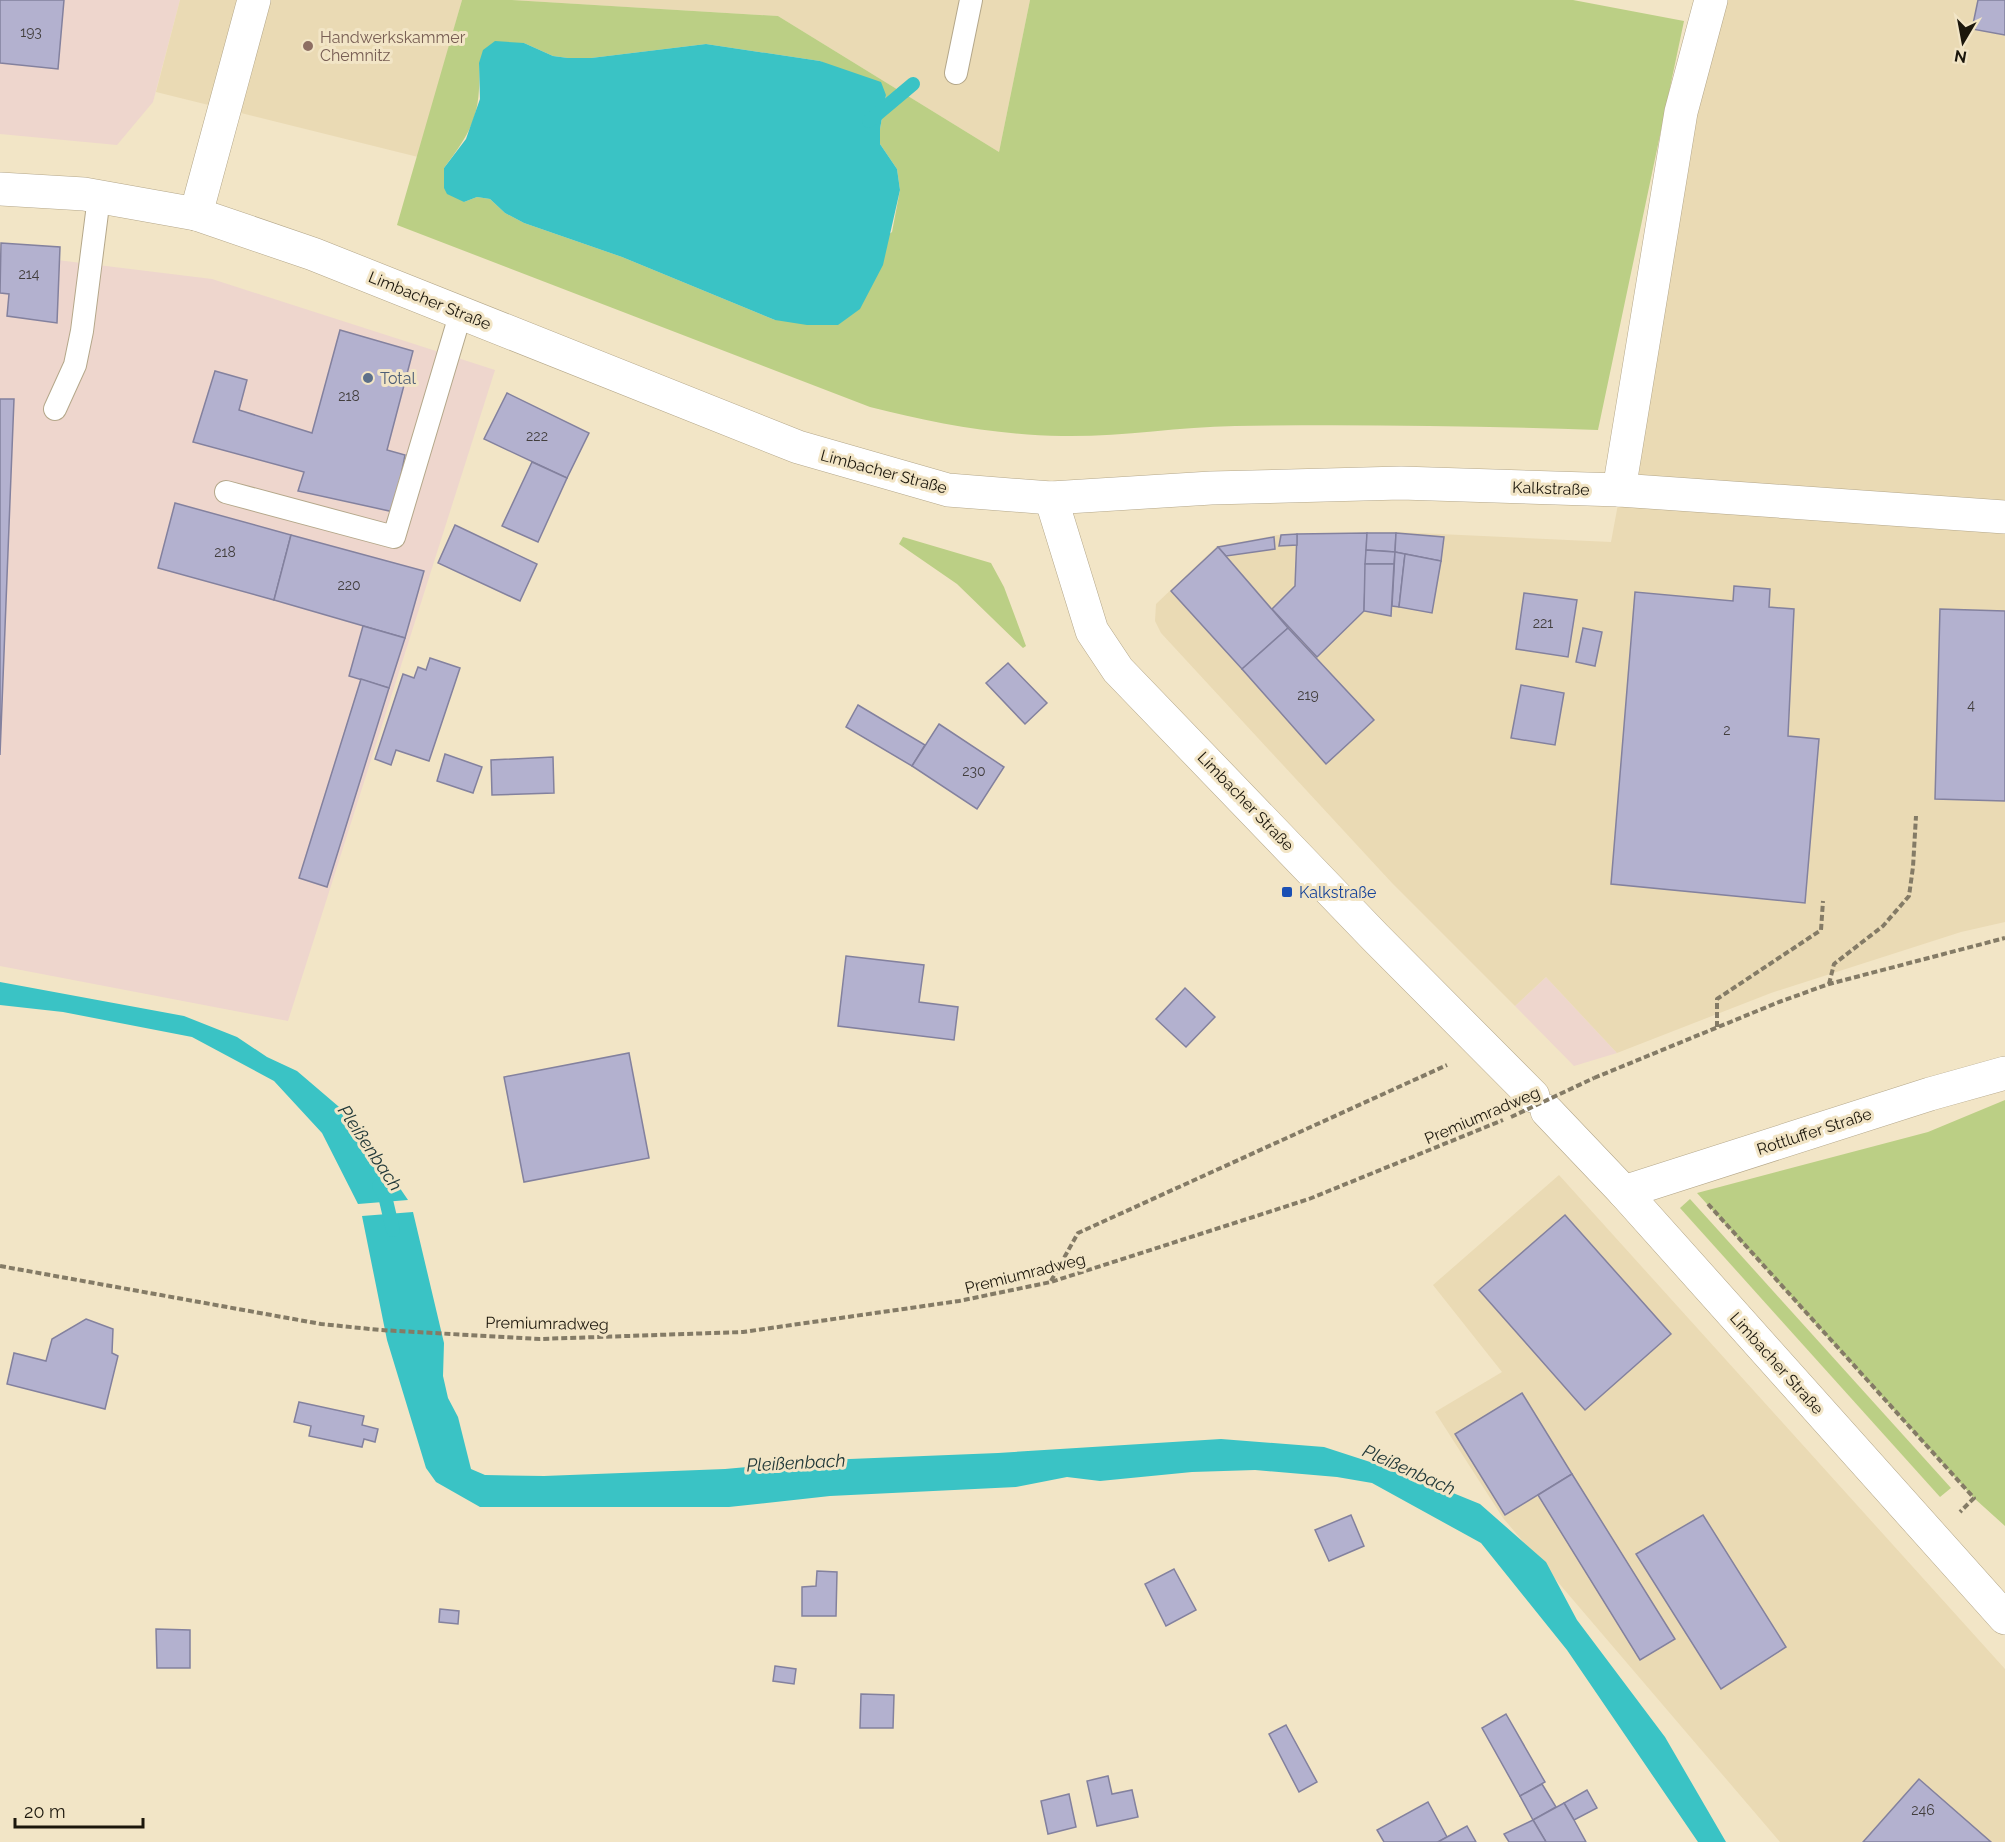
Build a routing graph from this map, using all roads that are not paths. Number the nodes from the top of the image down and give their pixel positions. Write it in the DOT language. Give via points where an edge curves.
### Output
graph roads {
  1 [pos="254,0"];
  2 [pos="971,0"];
  3 [pos="1711,0"];
  4 [pos="956,73"];
  5 [pos="0,189"];
  6 [pos="99,197"];
  7 [pos="196,214"];
  8 [pos="461,312"];
  9 [pos="55,410"];
  10 [pos="1619,490"];
  11 [pos="226,492"];
  12 [pos="1051,498"];
  13 [pos="2005,518"];
  14 [pos="2005,1073"];
  15 [pos="1624,1192"];
  16 [pos="2003,1614"];
  1 -- 7 [label="street"];
  2 -- 4 [label="lane"];
  3 -- 10 [label="street" via="1681,112"];
  5 -- 6 [label="street, Limbacher Straße"];
  6 -- 7 [label="street, Limbacher Straße"];
  6 -- 9 [label="lane" via="75,365"];
  7 -- 8 [label="street, Limbacher Straße" via="313,254"];
  8 -- 11 [label="lane" via="394,537"];
  8 -- 12 [label="street, Limbacher Straße" via="798,447 948,490"];
  10 -- 12 [label="street, Kalkstraße" via="1401,483 1211,488"];
  10 -- 13 [label="street, Kalkstraße"];
  12 -- 15 [label="street, Limbacher Straße" via="1092,631 1118,670 1485,1047 1531,1108"];
  14 -- 15 [label="street, Rottluffer Straße"];
  15 -- 16 [label="street, Limbacher Straße"];
}
